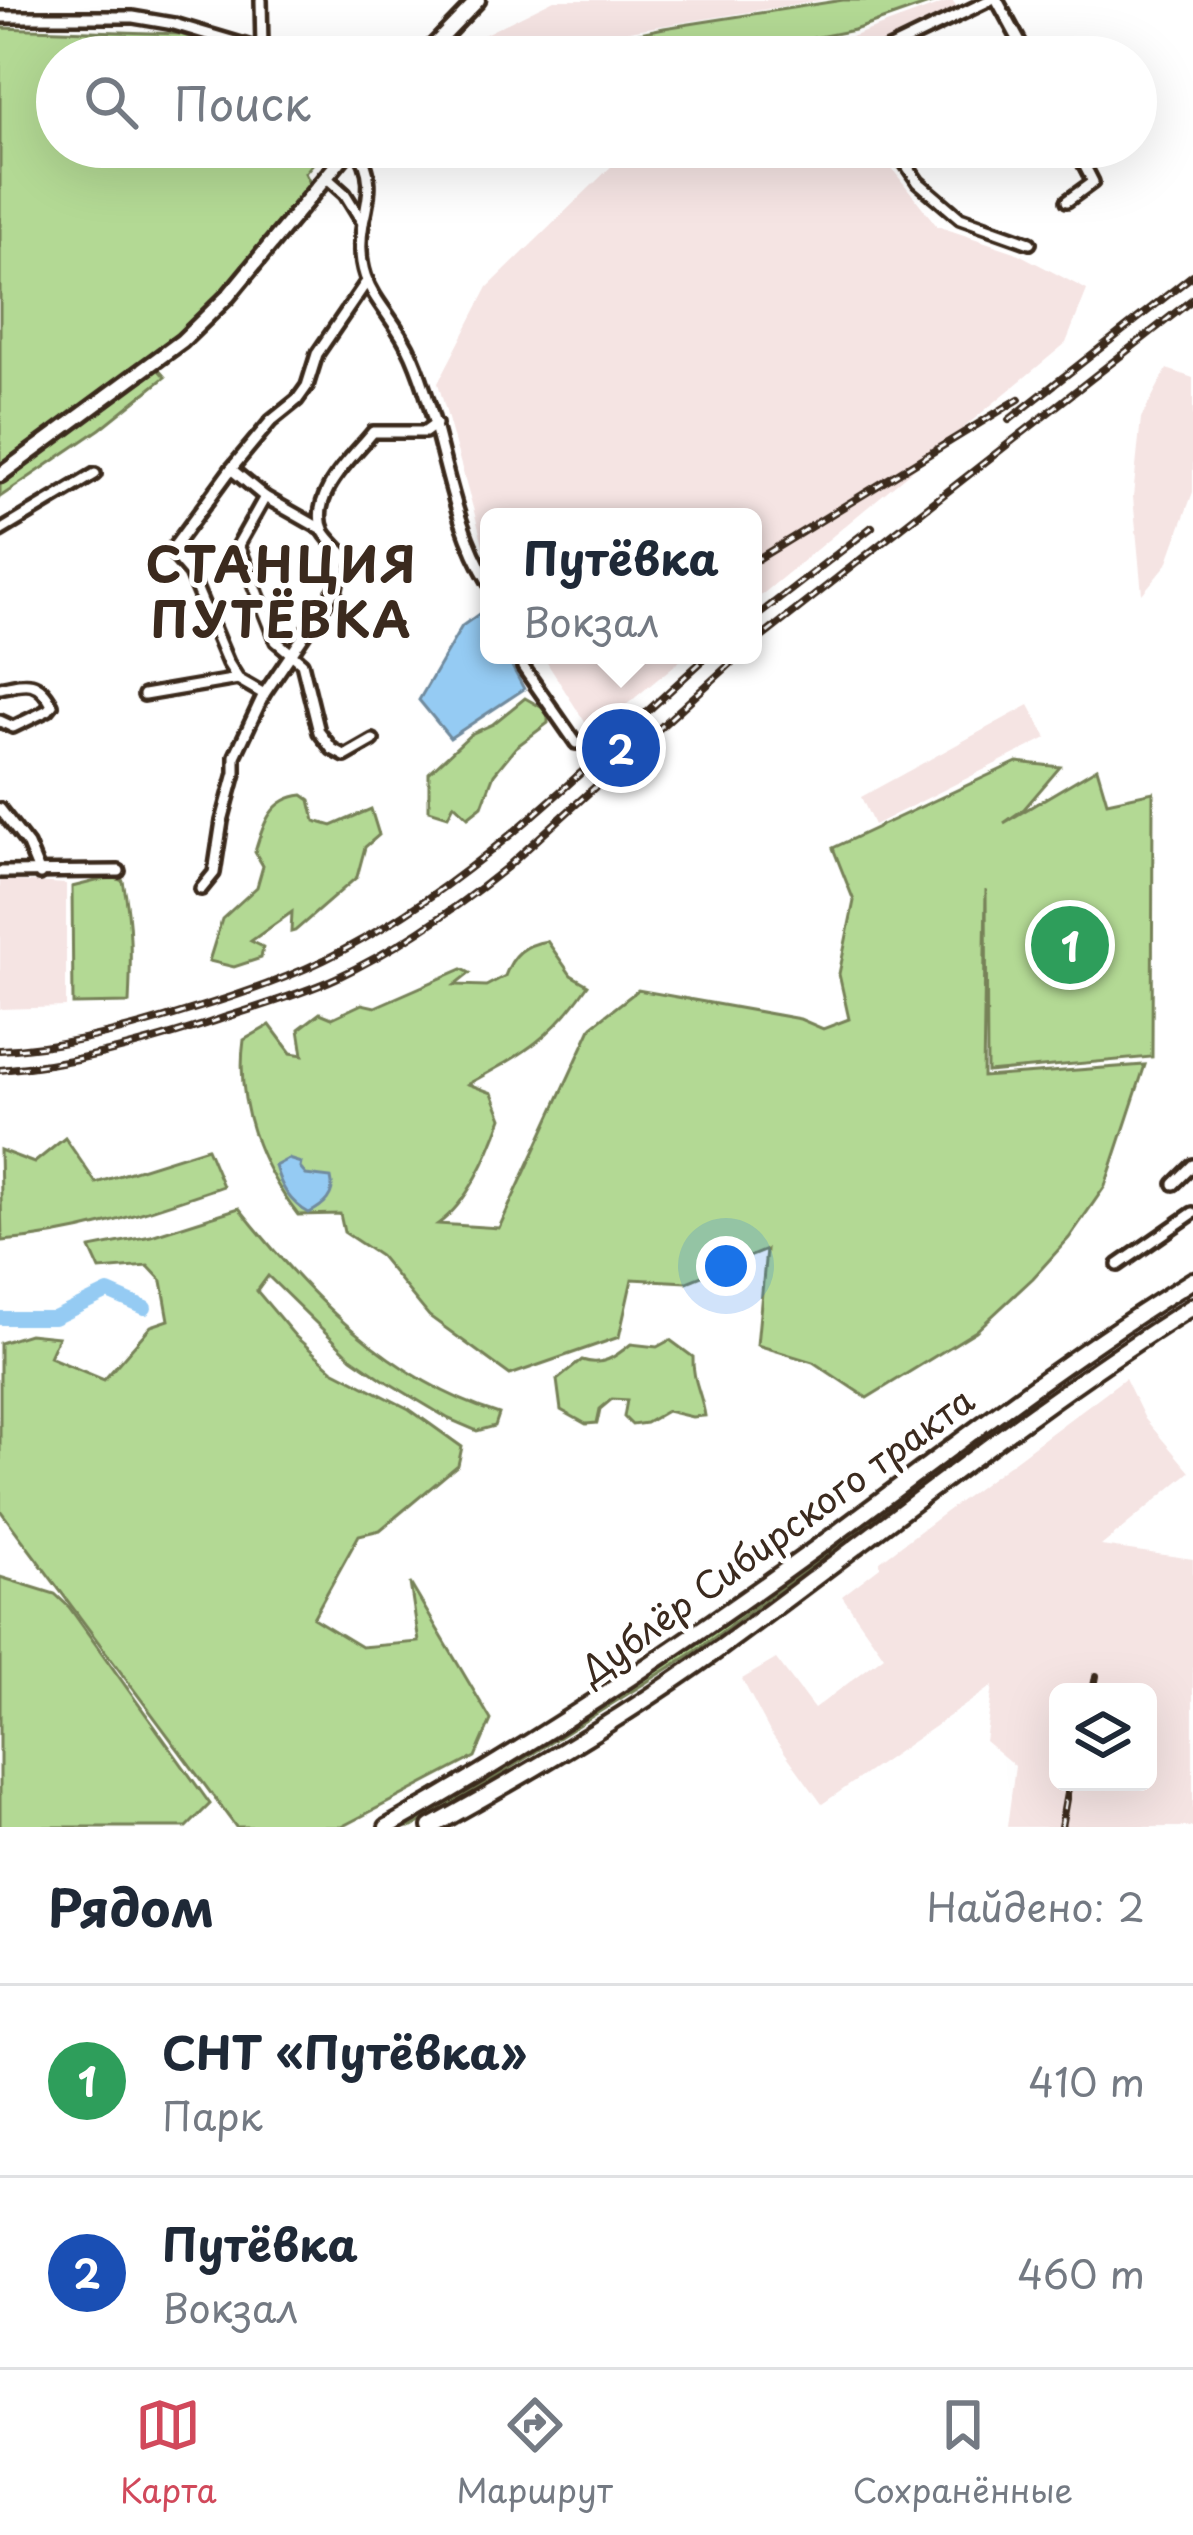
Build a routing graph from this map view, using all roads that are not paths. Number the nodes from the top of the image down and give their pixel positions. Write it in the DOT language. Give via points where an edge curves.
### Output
graph roads {
  1 [pos="260,0"];
  2 [pos="478,0"];
  3 [pos="993,0"];
  4 [pos="0,16"];
  5 [pos="216,36"];
  6 [pos="262,36"];
  7 [pos="443,36"];
  8 [pos="917,36"];
  9 [pos="1015,36"];
  10 [pos="335,168"];
  11 [pos="368,168"];
  12 [pos="911,168"];
  13 [pos="1086,168"];
  14 [pos="327,178"];
  15 [pos="1067,201"];
  16 [pos="363,223"];
  17 [pos="1030,243"];
  18 [pos="365,284"];
  19 [pos="436,424"];
  20 [pos="230,469"];
  21 [pos="95,474"];
  22 [pos="0,475"];
  23 [pos="265,496"];
  24 [pos="322,530"];
  25 [pos="0,531"];
  26 [pos="480,568"];
  27 [pos="292,654"];
  28 [pos="523,664"];
  29 [pos="238,679"];
  30 [pos="0,688"];
  31 [pos="264,694"];
  32 [pos="144,695"];
  33 [pos="0,721"];
  34 [pos="373,740"];
  35 [pos="576,743"];
  36 [pos="0,808"];
  37 [pos="119,871"];
  38 [pos="0,872"];
  39 [pos="40,874"];
  40 [pos="201,889"];
  41 [pos="1193,1165"];
  42 [pos="1174,1184"];
  43 [pos="1193,1213"];
  44 [pos="1118,1265"];
  45 [pos="1193,1280"];
  46 [pos="1189,1310"];
  47 [pos="387,1827"];
  48 [pos="431,1827"];
  1 -- 6 [label="street"];
  2 -- 7 [label="main road"];
  3 -- 8 [label="street"];
  3 -- 9 [label="street"];
  4 -- 5 [label="street" via="113,14"];
  10 -- 14 [label="main road"];
  11 -- 16 [label="street"];
  12 -- 17 [label="street" via="960,218"];
  13 -- 15 [label="street" via="1093,182"];
  14 -- 16 [label="street"];
  14 -- 22 [label="main road" via="182,340"];
  16 -- 18 [label="street"];
  18 -- 19 [label="street" via="410,350"];
  18 -- 20 [label="street" via="316,354 297,400"];
  19 -- 24 [label="street" via="425,432 374,431 334,478"];
  19 -- 26 [label="street"];
  20 -- 23 [label="street"];
  20 -- 29 [label="street" via="171,551 190,573"];
  21 -- 25 [label="street"];
  23 -- 24 [label="street"];
  23 -- 27 [label="street" via="238,545 277,641"];
  24 -- 27 [label="street" via="343,554 343,569"];
  27 -- 31 [label="street"];
  27 -- 34 [label="street" via="332,749 345,756"];
  28 -- 35 [label="street"];
  29 -- 31 [label="street"];
  29 -- 32 [label="street"];
  30 -- 33 [label="street" via="33,682 52,704 13,727"];
  31 -- 40 [label="street" via="235,756 214,873"];
  36 -- 39 [label="street"];
  37 -- 39 [label="street"];
  38 -- 39 [label="street"];
  41 -- 42 [label="street"];
  43 -- 44 [label="street"];
  45 -- 47 [label="main road, Дублёр Сибирского тракта" via="1037,1383 660,1658"];
  46 -- 48 [label="main road, Дублёр Сибирского тракта" via="1055,1396 713,1653"];
}
